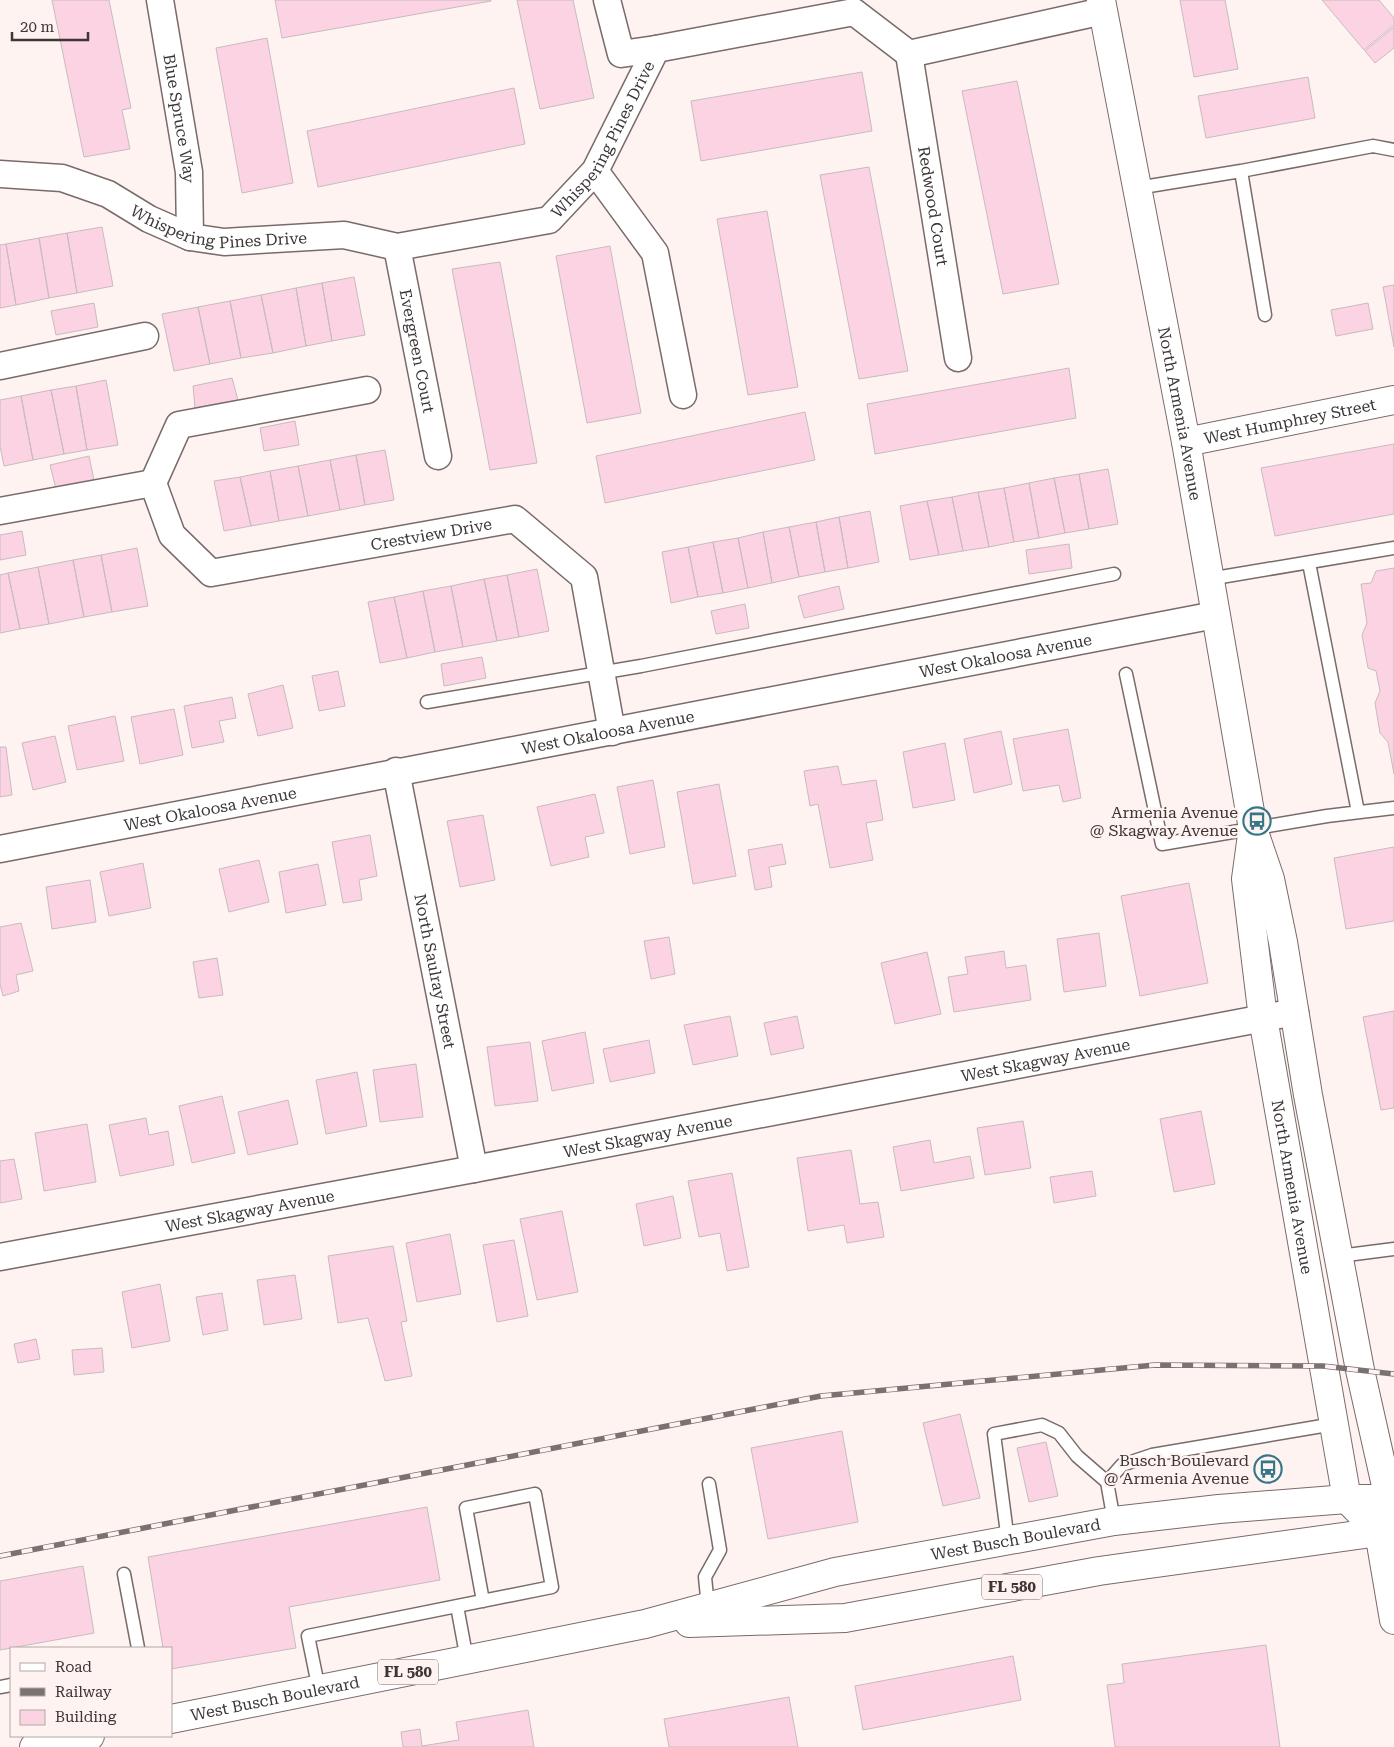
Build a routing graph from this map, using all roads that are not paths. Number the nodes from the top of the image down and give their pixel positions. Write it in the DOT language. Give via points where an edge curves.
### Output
graph roads {
  1 [pos="160,0"];
  2 [pos="607,0"];
  3 [pos="856,6"];
  4 [pos="1102,6"];
  5 [pos="656,49"];
  6 [pos="909,54"];
  7 [pos="1394,150"];
  8 [pos="595,171"];
  9 [pos="1241,171"];
  10 [pos="0,174"];
  11 [pos="1137,188"];
  12 [pos="190,237"];
  13 [pos="397,247"];
  14 [pos="1265,315"];
  15 [pos="145,336"];
  16 [pos="958,358"];
  17 [pos="0,366"];
  18 [pos="367,390"];
  19 [pos="683,395"];
  20 [pos="1394,400"];
  21 [pos="1186,442"];
  22 [pos="438,456"];
  23 [pos="153,483"];
  24 [pos="0,511"];
  25 [pos="1394,548"];
  26 [pos="1309,564"];
  27 [pos="1114,574"];
  28 [pos="1209,580"];
  29 [pos="1215,615"];
  30 [pos="601,673"];
  31 [pos="1126,674"];
  32 [pos="427,702"];
  33 [pos="612,732"];
  34 [pos="396,771"];
  35 [pos="1394,808"];
  36 [pos="1358,812"];
  37 [pos="1253,829"];
  38 [pos="0,849"];
  39 [pos="1295,1012"];
  40 [pos="1263,1018"];
  41 [pos="474,1169"];
  42 [pos="1394,1249"];
  43 [pos="1339,1256"];
  44 [pos="0,1257"];
  45 [pos="1334,1424"];
  46 [pos="1107,1482"];
  47 [pos="709,1484"];
  48 [pos="1347,1499"];
  49 [pos="1391,1499"];
  50 [pos="1114,1522"];
  51 [pos="1386,1532"];
  52 [pos="1008,1541"];
  53 [pos="124,1574"];
  54 [pos="483,1601"];
  55 [pos="457,1606"];
  56 [pos="708,1607"];
  57 [pos="1394,1620"];
  58 [pos="645,1624"];
  59 [pos="138,1647"];
  60 [pos="467,1660"];
  61 [pos="319,1690"];
  62 [pos="172,1719"];
  63 [pos="73,1737"];
  64 [pos="34,1747"];
  1 -- 12 [label="street, Blue Spruce Way" via="189,172"];
  2 -- 5 [label="street" via="620,54"];
  3 -- 5 [label="street, Whispering Pines Drive"];
  3 -- 6 [label="street, Whispering Pines Drive"];
  4 -- 6 [label="street"];
  4 -- 11 [label="main road, North Armenia Avenue"];
  5 -- 8 [label="street, Whispering Pines Drive"];
  6 -- 16 [label="street, Redwood Court"];
  7 -- 9 [label="lane" via="1373,146"];
  8 -- 13 [label="street, Whispering Pines Drive" via="549,220"];
  8 -- 19 [label="street" via="655,254"];
  9 -- 11 [label="lane"];
  9 -- 14 [label="lane"];
  10 -- 12 [label="street, Whispering Pines Drive" via="62,178 108,194 149,220"];
  11 -- 21 [label="main road, North Armenia Avenue"];
  12 -- 13 [label="street, Whispering Pines Drive" via="224,242 344,235"];
  13 -- 22 [label="street, Evergreen Court"];
  15 -- 17 [label="street"];
  18 -- 23 [label="street" via="179,425"];
  20 -- 21 [label="main road, West Humphrey Street"];
  21 -- 28 [label="main road, North Armenia Avenue"];
  23 -- 24 [label="street"];
  23 -- 30 [label="street, Crestview Drive" via="172,535 211,573 515,519 584,577"];
  25 -- 26 [label="lane"];
  26 -- 28 [label="lane"];
  26 -- 36 [label="lane"];
  27 -- 30 [label="lane"];
  28 -- 29 [label="main road, North Armenia Avenue"];
  29 -- 33 [label="street, West Okaloosa Avenue"];
  29 -- 37 [label="main road, North Armenia Avenue"];
  30 -- 32 [label="lane"];
  30 -- 33 [label="street, Crestview Drive"];
  31 -- 37 [label="lane" via="1162,844"];
  33 -- 34 [label="street, West Okaloosa Avenue"];
  34 -- 38 [label="street, West Okaloosa Avenue"];
  34 -- 41 [label="street, North Saulray Street"];
  35 -- 36 [label="lane"];
  36 -- 37 [label="lane"];
  37 -- 39 [label="main road, North Armenia Avenue" via="1270,879"];
  37 -- 40 [label="main road, North Armenia Avenue" via="1246,879"];
  39 -- 40 [label="street, West Skagway Avenue"];
  39 -- 43 [label="main road, North Armenia Avenue"];
  40 -- 41 [label="street, West Skagway Avenue"];
  40 -- 45 [label="main road, North Armenia Avenue"];
  41 -- 44 [label="street, West Skagway Avenue"];
  42 -- 43 [label="lane"];
  43 -- 49 [label="main road, North Armenia Avenue" via="1360,1370"];
  45 -- 46 [label="lane" via="1152,1455 1122,1466"];
  45 -- 48 [label="main road, North Armenia Avenue"];
  46 -- 50 [label="lane"];
  46 -- 52 [label="lane" via="1077,1456 1059,1433 1042,1425 994,1434"];
  47 -- 56 [label="lane" via="720,1550 705,1577"];
  48 -- 49 [label="main road, West Busch Boulevard"];
  48 -- 50 [label="main road, West Busch Boulevard / FL 580" via="1219,1509"];
  48 -- 51 [label="main road"];
  49 -- 51 [label="main road, North Armenia Avenue"];
  50 -- 52 [label="main road, West Busch Boulevard / FL 580"];
  51 -- 57 [label="main road, North Armenia Avenue"];
  51 -- 58 [label="main road, West Busch Boulevard / FL 580" via="1099,1571 845,1618"];
  52 -- 56 [label="main road, West Busch Boulevard / FL 580" via="835,1572"];
  53 -- 59 [label="lane"];
  54 -- 54 [label="lane" via="466,1508 535,1494 552,1588"];
  54 -- 55 [label="lane"];
  55 -- 60 [label="lane"];
  55 -- 61 [label="lane" via="308,1636"];
  56 -- 58 [label="main road, West Busch Boulevard / FL 580"];
  58 -- 60 [label="main road, West Busch Boulevard / FL 580"];
  60 -- 61 [label="main road, West Busch Boulevard / FL 580"];
  61 -- 62 [label="main road, West Busch Boulevard / FL 580"];
  63 -- 64 [label="main road"];
}
